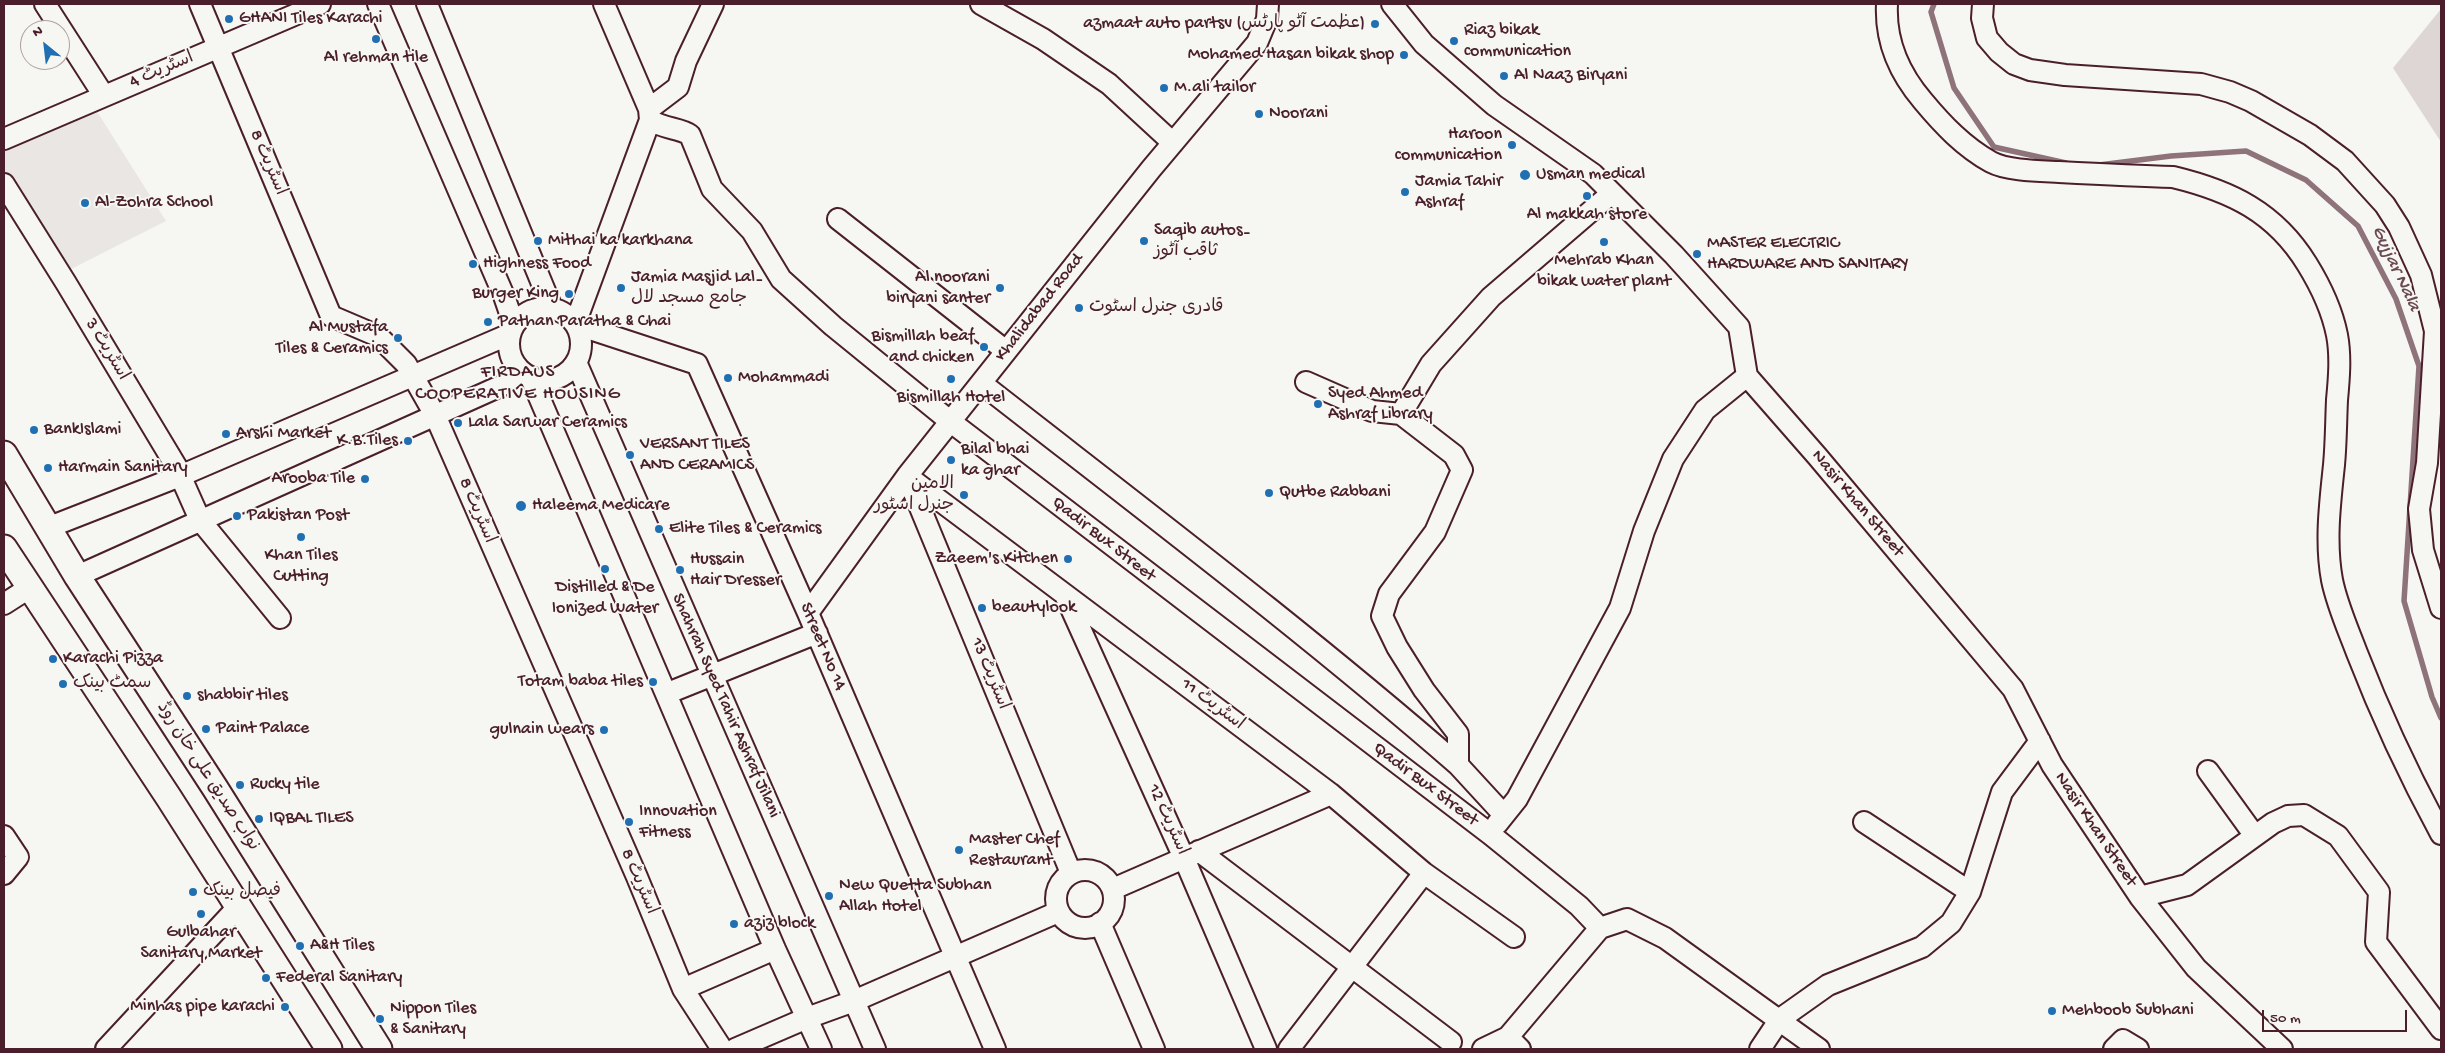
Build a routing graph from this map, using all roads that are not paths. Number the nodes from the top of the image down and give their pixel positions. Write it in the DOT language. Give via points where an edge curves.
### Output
graph roads {
  1 [pos="45,4"];
  2 [pos="200,4"];
  3 [pos="320,4"];
  4 [pos="378,4"];
  5 [pos="427,4"];
  6 [pos="604,4"];
  7 [pos="713,4"];
  8 [pos="981,4"];
  9 [pos="1268,4"];
  10 [pos="1392,4"];
  11 [pos="1887,4"];
  12 [pos="1983,4"];
  13 [pos="219,47"];
  14 [pos="104,96"];
  15 [pos="650,114"];
  16 [pos="4,139"];
  17 [pos="1173,143"];
  18 [pos="4,184"];
  19 [pos="1612,193"];
  20 [pos="838,219"];
  21 [pos="552,308"];
  22 [pos="575,324"];
  23 [pos="512,329"];
  24 [pos="1006,351"];
  25 [pos="576,362"];
  26 [pos="526,374"];
  27 [pos="413,375"];
  28 [pos="1747,376"];
  29 [pos="1306,382"];
  30 [pos="981,383"];
  31 [pos="1401,414"];
  32 [pos="435,415"];
  33 [pos="950,422"];
  34 [pos="4,454"];
  35 [pos="180,476"];
  36 [pos="907,476"];
  37 [pos="200,520"];
  38 [pos="47,528"];
  39 [pos="4,548"];
  40 [pos="77,576"];
  41 [pos="29,588"];
  42 [pos="1064,593"];
  43 [pos="4,604"];
  44 [pos="2441,608"];
  45 [pos="808,613"];
  46 [pos="280,618"];
  47 [pos="817,633"];
  48 [pos="712,676"];
  49 [pos="668,694"];
  50 [pos="2040,741"];
  51 [pos="1458,765"];
  52 [pos="2208,771"];
  53 [pos="1331,794"];
  54 [pos="1504,815"];
  55 [pos="1864,822"];
  56 [pos="1490,834"];
  57 [pos="2441,834"];
  58 [pos="4,836"];
  59 [pos="2255,836"];
  60 [pos="1191,855"];
  61 [pos="1071,873"];
  62 [pos="1424,873"];
  63 [pos="4,874"];
  64 [pos="1112,888"];
  65 [pos="1970,892"];
  66 [pos="2140,897"];
  67 [pos="238,907"];
  68 [pos="1058,912"];
  69 [pos="1100,923"];
  70 [pos="1600,928"];
  71 [pos="1514,937"];
  72 [pos="775,950"];
  73 [pos="956,957"];
  74 [pos="1352,968"];
  75 [pos="683,989"];
  76 [pos="854,1001"];
  77 [pos="807,1018"];
  78 [pos="1780,1020"];
  79 [pos="2441,1029"];
  80 [pos="1451,1042"];
  81 [pos="1514,1043"];
  82 [pos="106,1049"];
  83 [pos="330,1049"];
  84 [pos="379,1049"];
  85 [pos="722,1049"];
  86 [pos="735,1049"];
  87 [pos="821,1049"];
  88 [pos="874,1049"];
  89 [pos="994,1049"];
  90 [pos="1154,1049"];
  91 [pos="1266,1049"];
  92 [pos="1289,1049"];
  93 [pos="1483,1049"];
  94 [pos="1760,1049"];
  95 [pos="1819,1049"];
  96 [pos="2114,1049"];
  97 [pos="2138,1049"];
  98 [pos="2282,1049"];
  1 -- 14 [label="street"];
  2 -- 13 [label="street, اسٹریٹ 8"];
  3 -- 13 [label="street, اسٹریٹ 4"];
  4 -- 23 [label="street" via="504,296"];
  5 -- 21 [label="street"];
  6 -- 15 [label="street"];
  7 -- 15 [label="street" via="686,61 678,87"];
  8 -- 17 [label="street" via="1042,39 1109,84"];
  9 -- 17 [label="street, Khalidabad Road" via="1267,19 1257,43"];
  10 -- 19 [label="street" via="1424,44 1494,105 1593,174"];
  11 -- 57 [label="street" via="1892,50 1910,85 1962,142 1993,163 2028,170 2174,177 2197,183 2248,204 2275,222 2298,250 2324,298 2337,335 2339,365 2329,520 2332,580 2368,681"];
  12 -- 44 [label="street" via="1982,18 1987,38 2014,64 2065,75 2201,84 2230,92 2310,135 2345,161 2385,205 2421,275 2435,331 2427,463 2420,509 2423,550"];
  13 -- 14 [label="street, اسٹریٹ 4"];
  13 -- 27 [label="street, اسٹریٹ 8" via="331,316 378,336"];
  14 -- 16 [label="street, اسٹریٹ 4"];
  15 -- 22 [label="street"];
  15 -- 33 [label="street, Qadir Bux Street" via="661,127 690,135 712,189 752,231 781,279"];
  17 -- 24 [label="street, Khalidabad Road"];
  18 -- 35 [label="street, اسٹریٹ 3" via="72,291"];
  19 -- 28 [label="street" via="1739,327"];
  19 -- 31 [label="street" via="1491,297 1431,364"];
  20 -- 24 [label="street"];
  21 -- 22 [label="street"];
  21 -- 23 [label="street" via="533,309 522,316"];
  22 -- 25 [label="street" via="580,335"];
  22 -- 45 [label="street, Street No 14" via="697,364"];
  23 -- 26 [label="street" via="508,346 512,358"];
  23 -- 27 [label="street"];
  24 -- 30 [label="street, Khalidabad Road"];
  25 -- 26 [label="street" via="556,378 543,380"];
  25 -- 48 [label="street, Shahrah Syed Tahir Ashraf Jilani"];
  26 -- 32 [label="street"];
  26 -- 49 [label="street"];
  27 -- 32 [label="street, اسٹریٹ 8"];
  27 -- 35 [label="street"];
  28 -- 50 [label="street, Nasir Khan Street" via="2013,689"];
  28 -- 54 [label="street" via="1705,410 1673,459 1644,531 1620,608 1517,799"];
  29 -- 31 [label="street" via="1372,411"];
  30 -- 33 [label="street, Khalidabad Road"];
  30 -- 51 [label="street" via="1183,540"];
  31 -- 51 [label="street" via="1454,455 1462,470 1435,532 1389,594 1382,616 1424,690 1458,734"];
  32 -- 37 [label="street"];
  32 -- 75 [label="street, اسٹریٹ 8"];
  33 -- 36 [label="street, Khalidabad Road"];
  33 -- 56 [label="street, Qadir Bux Street"];
  34 -- 38 [label="main road, نواب صدیق علی خان روڈ"];
  35 -- 37 [label="street, اسٹریٹ 3"];
  35 -- 38 [label="street"];
  36 -- 42 [label="street, اسٹریٹ 11"];
  36 -- 45 [label="street, Khalidabad Road"];
  36 -- 61 [label="street, اسٹریٹ 13"];
  37 -- 40 [label="street"];
  37 -- 46 [label="street, اسٹریٹ 3"];
  38 -- 40 [label="main road, نواب صدیق علی خان روڈ"];
  39 -- 41 [label="main road"];
  40 -- 84 [label="main road, نواب صدیق علی خان روڈ"];
  41 -- 43 [label="street"];
  41 -- 67 [label="main road"];
  42 -- 53 [label="street, اسٹریٹ 11"];
  42 -- 60 [label="street, اسٹریٹ 12"];
  45 -- 47 [label="street, Street No 14"];
  47 -- 48 [label="street"];
  47 -- 73 [label="street, Street No 14"];
  48 -- 49 [label="street"];
  48 -- 76 [label="street, Shahrah Syed Tahir Ashraf Jilani"];
  49 -- 72 [label="street"];
  50 -- 65 [label="street" via="2002,792"];
  50 -- 66 [label="street, Nasir Khan Street" via="2052,765"];
  51 -- 54 [label="street"];
  52 -- 59 [label="street"];
  53 -- 60 [label="street"];
  53 -- 62 [label="street, اسٹریٹ 11"];
  54 -- 56 [label="street"];
  55 -- 65 [label="street"];
  56 -- 70 [label="street, Qadir Bux Street"];
  58 -- 63 [label="street" via="18,857"];
  59 -- 66 [label="street" via="2187,885"];
  59 -- 79 [label="street" via="2273,822 2288,816 2304,815 2338,836 2379,892 2376,942"];
  60 -- 64 [label="street"];
  60 -- 74 [label="street"];
  60 -- 91 [label="street, اسٹریٹ 12"];
  61 -- 64 [label="street" via="1089,870 1098,873"];
  61 -- 68 [label="street" via="1056,892"];
  62 -- 71 [label="street, اسٹریٹ 11"];
  62 -- 74 [label="street"];
  64 -- 69 [label="street" via="1114,904 1110,914"];
  65 -- 78 [label="street" via="1951,923 1922,947 1828,984"];
  66 -- 98 [label="street, Nasir Khan Street" via="2196,968"];
  67 -- 82 [label="street"];
  67 -- 83 [label="main road"];
  68 -- 69 [label="street" via="1076,927 1086,928"];
  68 -- 73 [label="street"];
  69 -- 90 [label="street"];
  70 -- 78 [label="street" via="1627,919 1665,938"];
  70 -- 81 [label="street"];
  72 -- 75 [label="street"];
  72 -- 77 [label="street"];
  73 -- 76 [label="street"];
  73 -- 89 [label="street, Street No 14"];
  74 -- 80 [label="street"];
  74 -- 92 [label="street"];
  75 -- 85 [label="street, اسٹریٹ 8"];
  76 -- 77 [label="street"];
  76 -- 88 [label="street, Shahrah Syed Tahir Ashraf Jilani"];
  77 -- 86 [label="street"];
  77 -- 87 [label="street"];
  78 -- 94 [label="street"];
  78 -- 95 [label="street"];
  81 -- 93 [label="street"];
  96 -- 97 [label="street" via="2123,1040"];
}
